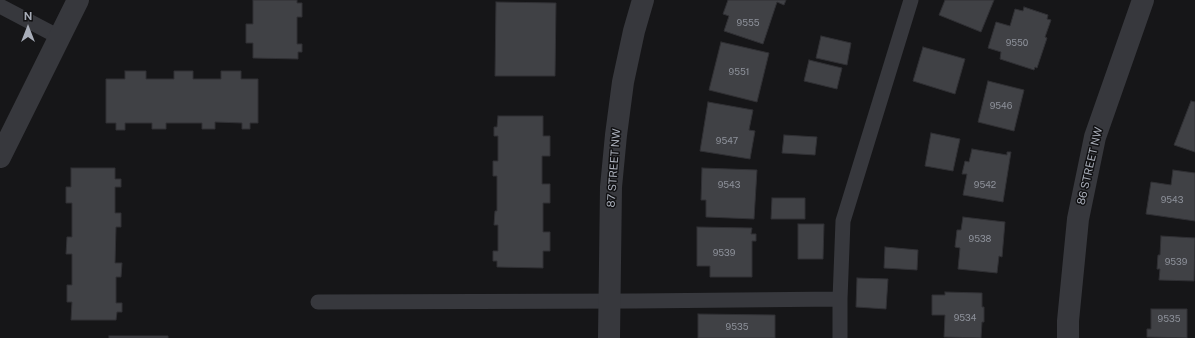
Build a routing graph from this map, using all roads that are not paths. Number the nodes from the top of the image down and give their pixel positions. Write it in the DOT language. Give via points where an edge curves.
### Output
graph roads {
  1 [pos="78,0"];
  2 [pos="643,0"];
  3 [pos="911,0"];
  4 [pos="1143,0"];
  5 [pos="0,6"];
  6 [pos="59,38"];
  7 [pos="0,157"];
  8 [pos="840,299"];
  9 [pos="608,301"];
  10 [pos="318,302"];
  11 [pos="609,338"];
  12 [pos="840,338"];
  13 [pos="1068,338"];
  1 -- 6 [label="street"];
  2 -- 9 [label="street, 87 STREET NW" via="623,82 616,135 611,187"];
  3 -- 8 [label="lane" via="843,221"];
  4 -- 13 [label="street, 86 STREET NW" via="1095,136 1078,219"];
  5 -- 6 [label="lane"];
  6 -- 7 [label="street"];
  8 -- 9 [label="lane"];
  8 -- 12 [label="lane"];
  9 -- 10 [label="lane"];
  9 -- 11 [label="street, 87 STREET NW"];
}
